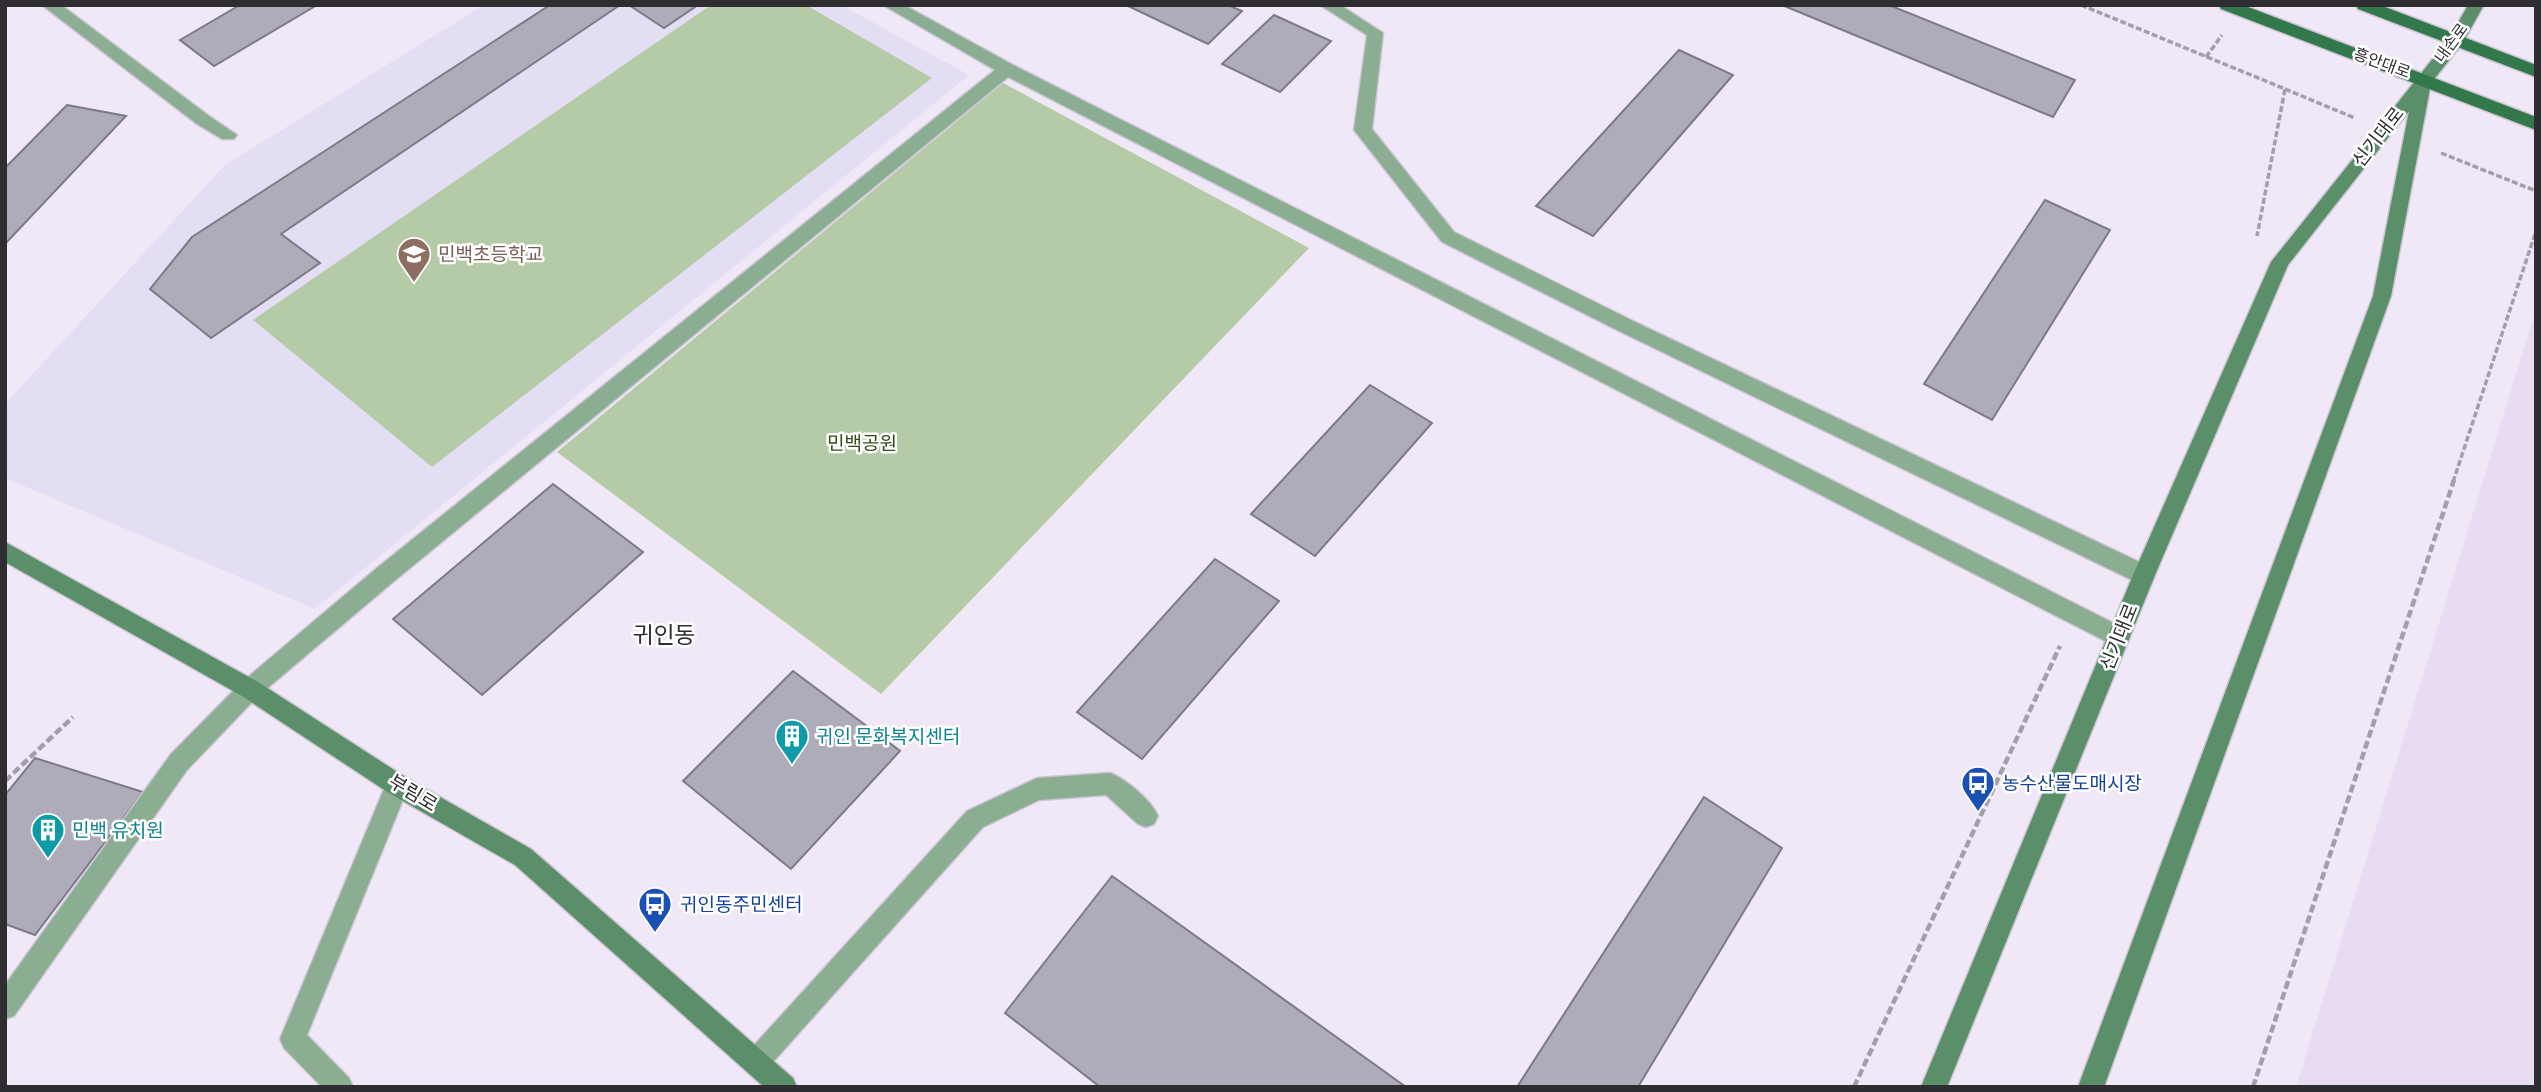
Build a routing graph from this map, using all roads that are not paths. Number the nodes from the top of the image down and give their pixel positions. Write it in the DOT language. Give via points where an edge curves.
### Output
graph roads {
  1 [pos="50,5"];
  2 [pos="891,5"];
  3 [pos="1328,5"];
  4 [pos="2227,5"];
  5 [pos="2364,5"];
  6 [pos="2476,5"];
  7 [pos="2456,40"];
  8 [pos="1006,69"];
  9 [pos="2536,71"];
  10 [pos="2424,79"];
  11 [pos="2536,124"];
  12 [pos="228,135"];
  13 [pos="5,551"];
  14 [pos="2144,575"];
  15 [pos="2119,637"];
  16 [pos="250,689"];
  17 [pos="397,785"];
  18 [pos="1146,816"];
  19 [pos="5,1007"];
  20 [pos="755,1062"];
  21 [pos="340,1087"];
  22 [pos="784,1087"];
  23 [pos="1934,1087"];
  24 [pos="2091,1087"];
  1 -- 12 [label="street"];
  2 -- 8 [label="street"];
  3 -- 14 [label="street" via="1375,33 1363,130 1448,237"];
  4 -- 10 [label="main road, 흥안대로"];
  5 -- 7 [label="main road"];
  6 -- 7 [label="street, 내손로"];
  7 -- 9 [label="main road"];
  7 -- 10 [label="street, 내손로"];
  8 -- 15 [label="street"];
  8 -- 16 [label="street"];
  10 -- 11 [label="main road, 흥안대로"];
  10 -- 14 [label="street, 신기대로" via="2280,262"];
  10 -- 24 [label="street, 신기대로" via="2382,296"];
  13 -- 16 [label="street, 부림로"];
  14 -- 15 [label="street, 신기대로"];
  15 -- 23 [label="street, 신기대로"];
  16 -- 17 [label="street, 부림로"];
  16 -- 19 [label="street" via="179,762"];
  17 -- 20 [label="street, 부림로" via="523,857"];
  17 -- 21 [label="street" via="293,1039"];
  18 -- 20 [label="street" via="1110,784 1037,789 975,819"];
  20 -- 22 [label="street, 부림로"];
}
